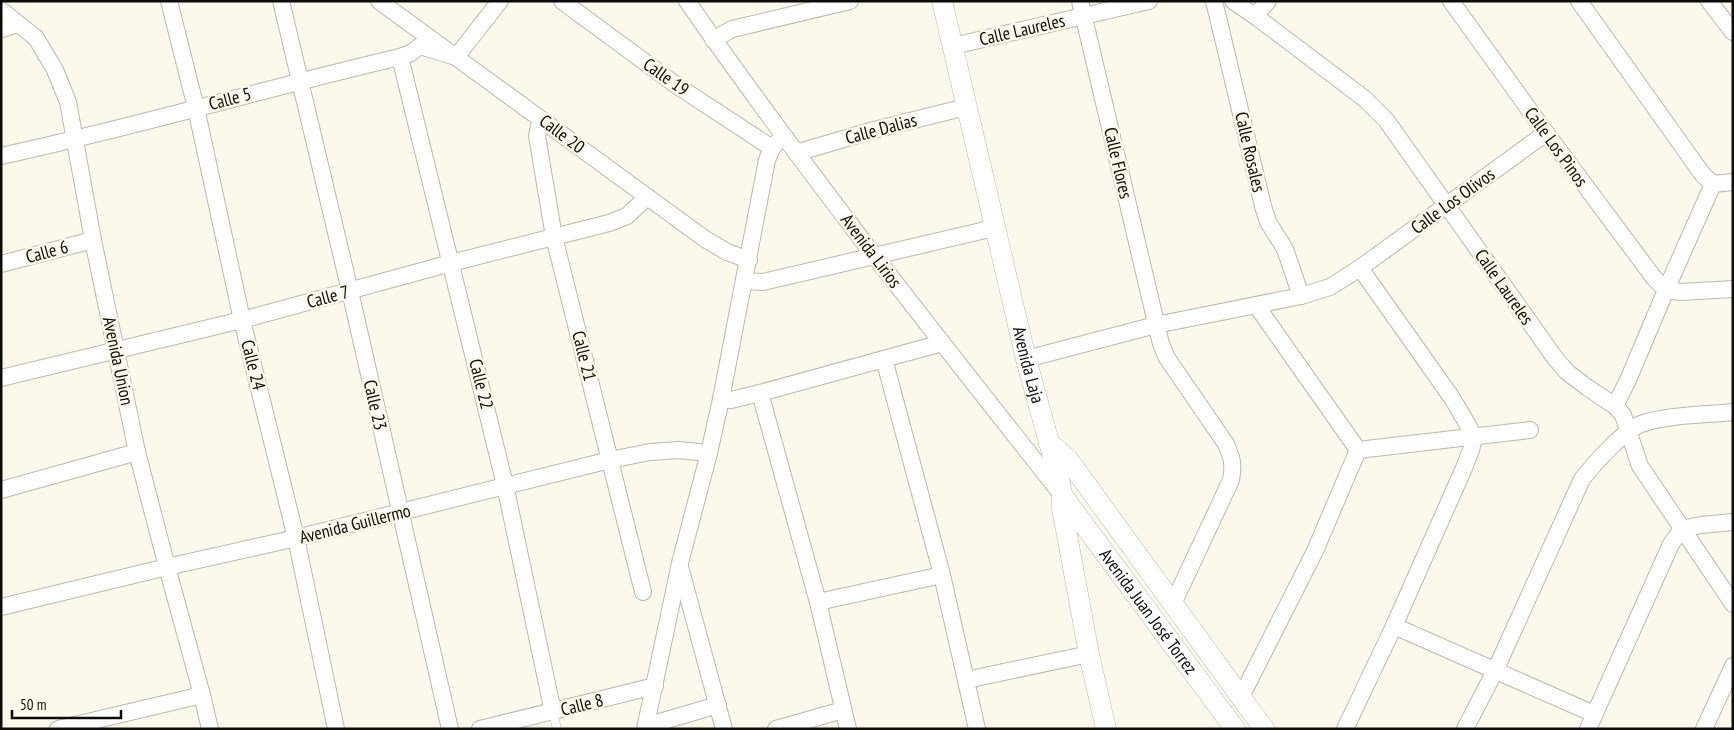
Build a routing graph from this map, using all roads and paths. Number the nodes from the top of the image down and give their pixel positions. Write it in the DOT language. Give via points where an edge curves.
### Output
graph roads {
  1 [pos="169,1"];
  2 [pos="281,1"];
  3 [pos="379,1"];
  4 [pos="500,1"];
  5 [pos="562,1"];
  6 [pos="687,1"];
  7 [pos="850,1"];
  8 [pos="942,1"];
  9 [pos="1149,1"];
  10 [pos="1214,1"];
  11 [pos="1234,1"];
  12 [pos="1268,1"];
  13 [pos="1451,1"];
  14 [pos="1579,1"];
  15 [pos="1709,1"];
  16 [pos="805,6"];
  17 [pos="1082,8"];
  18 [pos="1,10"];
  19 [pos="1256,16"];
  20 [pos="18,24"];
  21 [pos="1,29"];
  22 [pos="1733,32"];
  23 [pos="713,40"];
  24 [pos="953,46"];
  25 [pos="400,57"];
  26 [pos="456,57"];
  27 [pos="300,80"];
  28 [pos="966,107"];
  29 [pos="196,108"];
  30 [pos="542,120"];
  31 [pos="1546,133"];
  32 [pos="76,140"];
  33 [pos="778,142"];
  34 [pos="796,153"];
  35 [pos="1,156"];
  36 [pos="1733,182"];
  37 [pos="1714,184"];
  38 [pos="646,198"];
  39 [pos="1446,206"];
  40 [pos="994,228"];
  41 [pos="554,237"];
  42 [pos="93,240"];
  43 [pos="875,257"];
  44 [pos="748,260"];
  45 [pos="451,263"];
  46 [pos="1,264"];
  47 [pos="1360,268"];
  48 [pos="745,281"];
  49 [pos="1733,289"];
  50 [pos="1666,290"];
  51 [pos="350,291"];
  52 [pos="1301,296"];
  53 [pos="1256,305"];
  54 [pos="242,320"];
  55 [pos="1156,325"];
  56 [pos="942,343"];
  57 [pos="116,351"];
  58 [pos="884,359"];
  59 [pos="1026,359"];
  60 [pos="1,378"];
  61 [pos="760,393"];
  62 [pos="722,399"];
  63 [pos="1616,406"];
  64 [pos="1733,412"];
  65 [pos="1530,430"];
  66 [pos="1629,432"];
  67 [pos="1474,437"];
  68 [pos="1049,443"];
  69 [pos="1358,450"];
  70 [pos="137,452"];
  71 [pos="709,453"];
  72 [pos="610,460"];
  73 [pos="505,485"];
  74 [pos="1,490"];
  75 [pos="1062,495"];
  76 [pos="400,513"];
  77 [pos="1733,522"];
  78 [pos="1682,529"];
  79 [pos="296,538"];
  80 [pos="680,563"];
  81 [pos="166,567"];
  82 [pos="942,575"];
  83 [pos="644,592"];
  84 [pos="818,602"];
  85 [pos="1173,604"];
  86 [pos="1733,604"];
  87 [pos="1,607"];
  88 [pos="1394,626"];
  89 [pos="1089,654"];
  90 [pos="1733,666"];
  91 [pos="1495,671"];
  92 [pos="966,680"];
  93 [pos="655,686"];
  94 [pos="202,695"];
  95 [pos="1241,697"];
  96 [pos="718,705"];
  97 [pos="843,710"];
  98 [pos="553,712"];
  99 [pos="1591,721"];
  100 [pos="645,727"];
  101 [pos="58,729"];
  102 [pos="210,729"];
  103 [pos="336,729"];
  104 [pos="450,729"];
  105 [pos="480,729"];
  106 [pos="557,729"];
  107 [pos="724,729"];
  108 [pos="776,729"];
  109 [pos="848,729"];
  110 [pos="977,729"];
  111 [pos="1106,729"];
  112 [pos="1235,729"];
  113 [pos="1264,729"];
  114 [pos="1345,729"];
  115 [pos="1465,729"];
  116 [pos="1704,729"];
  1 -- 29 [label="street, Calle 24"];
  2 -- 27 [label="street, Calle 23"];
  3 -- 26 [label="street, Calle 20"];
  4 -- 26 [label="street"];
  5 -- 33 [label="street, Calle 19" via="676,84"];
  6 -- 23 [label="street, Avenida Lirios"];
  7 -- 16 [label="street"];
  8 -- 24 [label="street, Avenida Laja"];
  9 -- 17 [label="street, Calle Laureles"];
  10 -- 52 [label="street, Calle Rosales" via="1263,206 1268,222 1285,248"];
  11 -- 19 [label="street, Calle Laureles"];
  12 -- 19 [label="street"];
  13 -- 31 [label="street, Calle Los Pinos"];
  14 -- 37 [label="street" via="1704,175"];
  15 -- 22 [label="street"];
  16 -- 23 [label="street" via="732,29"];
  17 -- 24 [label="street, Calle Laureles"];
  17 -- 55 [label="street, Calle Flores"];
  18 -- 20 [label="street, Avenida Union"];
  19 -- 39 [label="street, Calle Laureles" via="1366,99 1386,120"];
  20 -- 21 [label="street"];
  20 -- 32 [label="street, Avenida Union" via="36,38 55,70 68,102"];
  23 -- 33 [label="street, Avenida Lirios"];
  24 -- 28 [label="street, Avenida Laja"];
  25 -- 26 [label="street, Calle 5" via="420,46"];
  25 -- 27 [label="street, Calle 5"];
  25 -- 45 [label="street, Calle 22"];
  26 -- 30 [label="street, Calle 20"];
  27 -- 29 [label="street, Calle 5"];
  27 -- 51 [label="street, Calle 23"];
  28 -- 34 [label="street, Calle Dalias"];
  28 -- 40 [label="street, Avenida Laja"];
  29 -- 32 [label="street, Calle 5"];
  29 -- 54 [label="street, Calle 24"];
  30 -- 38 [label="street, Calle 20"];
  30 -- 41 [label="street, Calle 21" via="537,136"];
  31 -- 39 [label="street, Calle Los Olivos"];
  31 -- 50 [label="street, Calle Los Pinos" via="1631,249"];
  32 -- 35 [label="street, Calle 5"];
  32 -- 42 [label="street, Avenida Union"];
  33 -- 34 [label="street, Avenida Lirios"];
  33 -- 44 [label="street" via="767,160"];
  34 -- 43 [label="street, Avenida Lirios"];
  36 -- 37 [label="street"];
  37 -- 50 [label="street"];
  38 -- 41 [label="street, Calle 7" via="627,216"];
  38 -- 44 [label="street, Calle 20" via="705,239"];
  39 -- 47 [label="street, Calle Los Olivos"];
  39 -- 63 [label="street, Calle Laureles" via="1555,358 1567,372"];
  40 -- 43 [label="street"];
  40 -- 59 [label="street, Avenida Laja"];
  41 -- 45 [label="street, Calle 7"];
  41 -- 72 [label="street, Calle 21"];
  42 -- 46 [label="street, Calle 6"];
  42 -- 57 [label="street, Avenida Union"];
  43 -- 48 [label="street" via="763,282"];
  43 -- 56 [label="street, Avenida Lirios"];
  44 -- 48 [label="street"];
  45 -- 51 [label="street, Calle 7"];
  45 -- 73 [label="street, Calle 22"];
  47 -- 52 [label="street, Calle Los Olivos" via="1330,287"];
  47 -- 67 [label="street" via="1452,398"];
  48 -- 62 [label="street"];
  49 -- 50 [label="street"];
  50 -- 63 [label="street"];
  51 -- 54 [label="street, Calle 7"];
  51 -- 76 [label="street, Calle 23"];
  52 -- 53 [label="street, Calle Los Olivos"];
  53 -- 55 [label="street, Calle Los Olivos"];
  53 -- 69 [label="street"];
  54 -- 57 [label="street, Calle 7"];
  54 -- 79 [label="street, Calle 24"];
  55 -- 59 [label="street, Calle Los Olivos"];
  55 -- 85 [label="street, Calle Flores" via="1167,358 1226,444 1234,466 1231,480"];
  56 -- 58 [label="street"];
  56 -- 75 [label="street, Avenida Lirios"];
  57 -- 60 [label="street, Calle 7"];
  57 -- 70 [label="street, Avenida Union"];
  58 -- 61 [label="street"];
  58 -- 82 [label="street"];
  59 -- 68 [label="street, Avenida Laja"];
  61 -- 62 [label="street"];
  61 -- 84 [label="street"];
  62 -- 71 [label="street"];
  63 -- 66 [label="street, Calle Laureles"];
  64 -- 66 [label="street" via="1658,420"];
  65 -- 67 [label="street"];
  66 -- 78 [label="street, Calle Laureles" via="1640,466"];
  66 -- 91 [label="street" via="1582,479"];
  67 -- 69 [label="street"];
  67 -- 88 [label="street" via="1464,468"];
  68 -- 75 [label="street, Avenida Laja"];
  68 -- 85 [label="street" via="1067,458"];
  69 -- 95 [label="street" via="1315,551"];
  70 -- 74 [label="street"];
  70 -- 81 [label="street, Avenida Union"];
  71 -- 72 [label="street, Avenida Guillermo" via="678,450"];
  71 -- 80 [label="street"];
  72 -- 73 [label="street, Avenida Guillermo"];
  72 -- 83 [label="street, Calle 21"];
  73 -- 76 [label="street, Avenida Guillermo"];
  73 -- 98 [label="street, Calle 22"];
  75 -- 89 [label="street, Avenida Laja"];
  75 -- 112 [label="street, Avenida Juan José Torrez"];
  76 -- 79 [label="street, Avenida Guillermo"];
  76 -- 104 [label="street, Calle 23"];
  77 -- 78 [label="street"];
  78 -- 86 [label="street, Calle Laureles"];
  78 -- 99 [label="street" via="1671,544"];
  79 -- 81 [label="street, Avenida Guillermo"];
  79 -- 103 [label="street, Calle 24"];
  80 -- 93 [label="street"];
  80 -- 96 [label="street"];
  81 -- 87 [label="street, Avenida Guillermo"];
  81 -- 94 [label="street, Avenida Union"];
  82 -- 84 [label="street"];
  82 -- 92 [label="street"];
  84 -- 97 [label="street"];
  85 -- 95 [label="street"];
  88 -- 91 [label="street"];
  88 -- 114 [label="street"];
  89 -- 92 [label="street"];
  89 -- 111 [label="street, Avenida Laja"];
  90 -- 116 [label="street"];
  91 -- 99 [label="street"];
  91 -- 115 [label="street"];
  92 -- 110 [label="street"];
  93 -- 98 [label="street, Calle 8"];
  93 -- 100 [label="street"];
  94 -- 101 [label="street"];
  94 -- 102 [label="street, Avenida Union"];
  95 -- 113 [label="street"];
  96 -- 100 [label="street"];
  96 -- 107 [label="street"];
  97 -- 108 [label="street"];
  97 -- 109 [label="street"];
  98 -- 105 [label="street, Calle 8"];
  98 -- 106 [label="lane"];
}
